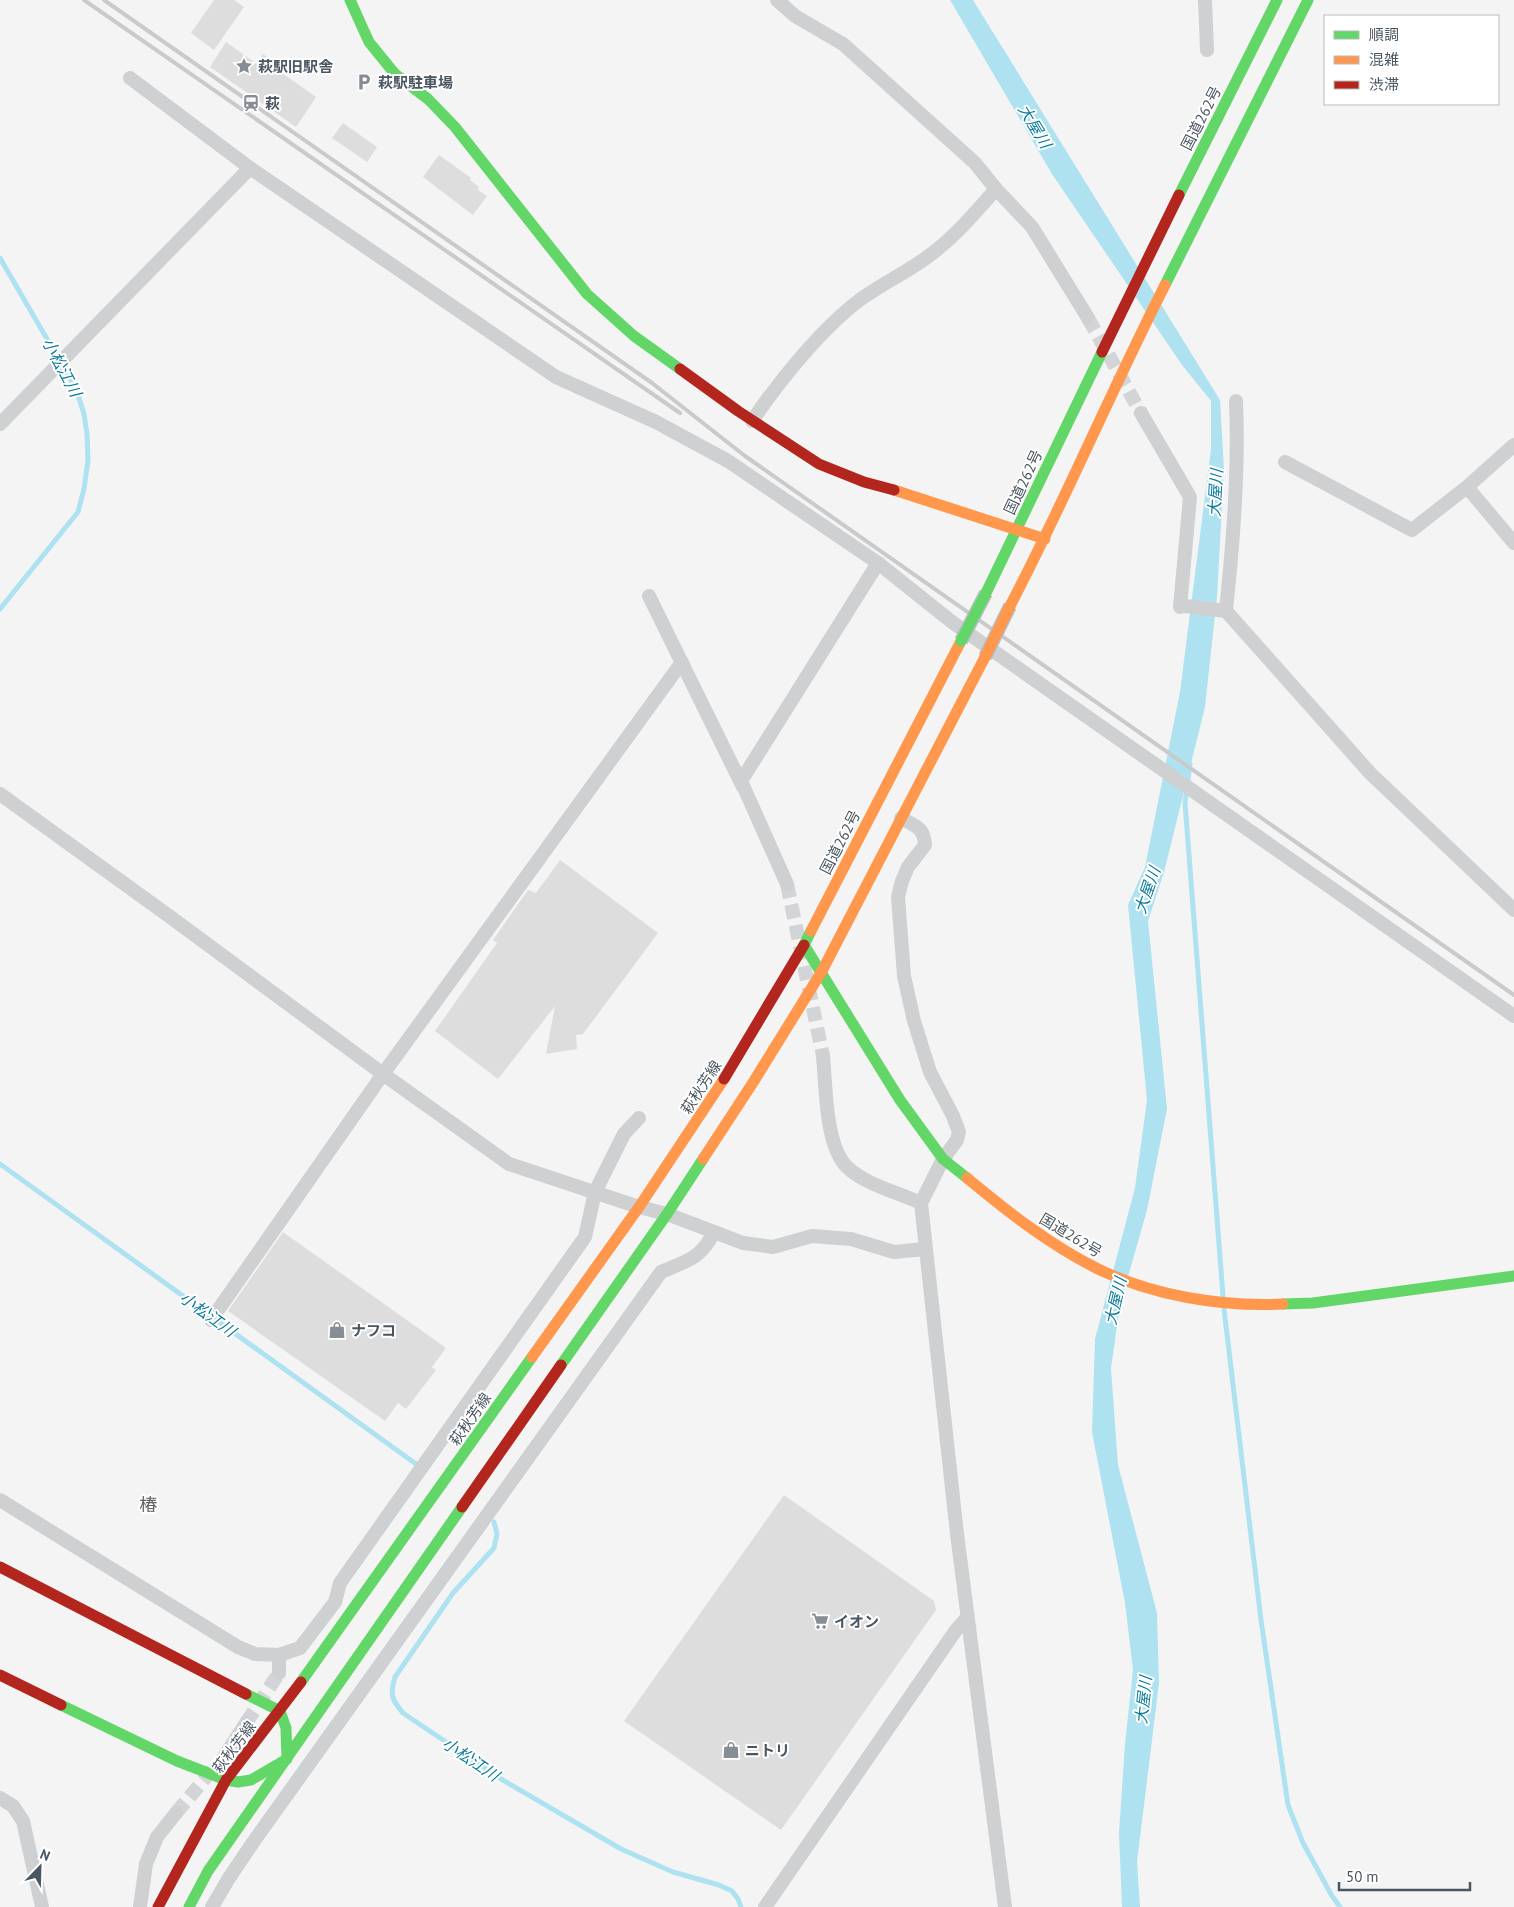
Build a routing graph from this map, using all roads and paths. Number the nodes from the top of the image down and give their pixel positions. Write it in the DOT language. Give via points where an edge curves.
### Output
graph roads {
  1 [pos="350,0"];
  2 [pos="777,0"];
  3 [pos="1205,0"];
  4 [pos="1277,0"];
  5 [pos="1308,0"];
  6 [pos="1207,50"];
  7 [pos="130,78"];
  8 [pos="250,168"];
  9 [pos="996,189"];
  10 [pos="1088,318"];
  11 [pos="1236,401"];
  12 [pos="1141,413"];
  13 [pos="752,420"];
  14 [pos="0,424"];
  15 [pos="1514,445"];
  16 [pos="1285,462"];
  17 [pos="1467,487"];
  18 [pos="1018,530"];
  19 [pos="1045,539"];
  20 [pos="1514,543"];
  21 [pos="878,563"];
  22 [pos="649,596"];
  23 [pos="1223,610"];
  24 [pos="682,662"];
  25 [pos="743,787"];
  26 [pos="0,794"];
  27 [pos="901,818"];
  28 [pos="787,884"];
  29 [pos="1514,910"];
  30 [pos="804,945"];
  31 [pos="822,971"];
  32 [pos="1514,1016"];
  33 [pos="823,1056"];
  34 [pos="383,1074"];
  35 [pos="639,1118"];
  36 [pos="943,1159"];
  37 [pos="595,1192"];
  38 [pos="921,1202"];
  39 [pos="639,1207"];
  40 [pos="667,1214"];
  41 [pos="714,1232"];
  42 [pos="925,1249"];
  43 [pos="1514,1276"];
  44 [pos="211,1320"];
  45 [pos="0,1500"];
  46 [pos="0,1567"];
  47 [pos="967,1618"];
  48 [pos="279,1654"];
  49 [pos="280,1673"];
  50 [pos="0,1675"];
  51 [pos="280,1711"];
  52 [pos="246,1723"];
  53 [pos="224,1757"];
  54 [pos="287,1759"];
  55 [pos="226,1780"];
  56 [pos="0,1798"];
  57 [pos="176,1813"];
  58 [pos="42,1907"];
  59 [pos="140,1907"];
  60 [pos="158,1907"];
  61 [pos="189,1907"];
  62 [pos="212,1907"];
  63 [pos="765,1907"];
  64 [pos="1005,1907"];
  1 -- 13 [label="main road" via="369,42 396,74 456,127 586,294 634,336"];
  2 -- 9 [label="street" via="795,16 843,44 975,163"];
  3 -- 6 [label="street"];
  4 -- 18 [label="main road, 国道262号" via="1149,254"];
  5 -- 19 [label="main road" via="1141,332"];
  7 -- 8 [label="street"];
  8 -- 14 [label="street"];
  8 -- 21 [label="street" via="556,377 656,422 728,461"];
  9 -- 10 [label="street" via="1032,227"];
  9 -- 13 [label="street" via="960,231 927,258 861,300 830,327 771,393"];
  11 -- 23 [label="street" via="1235,520"];
  12 -- 23 [label="street" via="1190,497 1180,608"];
  13 -- 18 [label="main road" via="819,464 864,482"];
  15 -- 17 [label="street"];
  16 -- 17 [label="street" via="1412,530"];
  17 -- 20 [label="street"];
  18 -- 19 [label="main road"];
  18 -- 30 [label="main road, 国道262号, bridge"];
  19 -- 27 [label="main road, bridge"];
  21 -- 25 [label="street" via="741,781"];
  21 -- 32 [label="street" via="952,622"];
  22 -- 24 [label="street"];
  23 -- 29 [label="street" via="1370,773"];
  24 -- 25 [label="street"];
  24 -- 34 [label="street"];
  25 -- 28 [label="street"];
  26 -- 34 [label="street"];
  27 -- 31 [label="main road"];
  27 -- 36 [label="street" via="920,828 924,835 925,845 908,867 898,897 904,976 914,1021 930,1072 959,1132"];
  30 -- 31 [label="main road, 国道262号"];
  30 -- 39 [label="main road, 萩秋芳線" via="713,1098"];
  31 -- 36 [label="main road, 国道262号" via="900,1100"];
  31 -- 40 [label="main road"];
  33 -- 38 [label="street" via="831,1136 836,1153 848,1168 866,1179"];
  34 -- 37 [label="street" via="510,1164"];
  34 -- 44 [label="street"];
  35 -- 37 [label="street" via="624,1134"];
  36 -- 38 [label="street"];
  36 -- 43 [label="main road, 国道262号" via="1004,1209 1051,1242 1099,1269 1145,1287 1197,1299 1252,1306 1313,1303"];
  37 -- 39 [label="street"];
  37 -- 48 [label="street" via="585,1237 340,1583 335,1602 300,1648"];
  38 -- 42 [label="street"];
  39 -- 40 [label="street"];
  39 -- 51 [label="main road, 萩秋芳線"];
  40 -- 41 [label="street"];
  40 -- 54 [label="main road"];
  41 -- 42 [label="street" via="743,1243 774,1247 812,1236 851,1239 894,1252"];
  41 -- 62 [label="street" via="708,1246 699,1255 660,1272 260,1834"];
  42 -- 47 [label="street"];
  45 -- 48 [label="street" via="238,1647 255,1654"];
  46 -- 51 [label="main road"];
  47 -- 63 [label="street"];
  47 -- 64 [label="street"];
  48 -- 49 [label="street"];
  50 -- 55 [label="main road" via="177,1762"];
  51 -- 54 [label="main road" via="287,1730"];
  51 -- 55 [label="main road, 萩秋芳線"];
  52 -- 53 [label="street"];
  54 -- 55 [label="main road" via="251,1780"];
  54 -- 61 [label="main road" via="208,1871"];
  55 -- 60 [label="main road, 萩秋芳線"];
  56 -- 58 [label="street" via="13,1806 23,1821"];
  57 -- 59 [label="street" via="157,1837 146,1864"];
}
